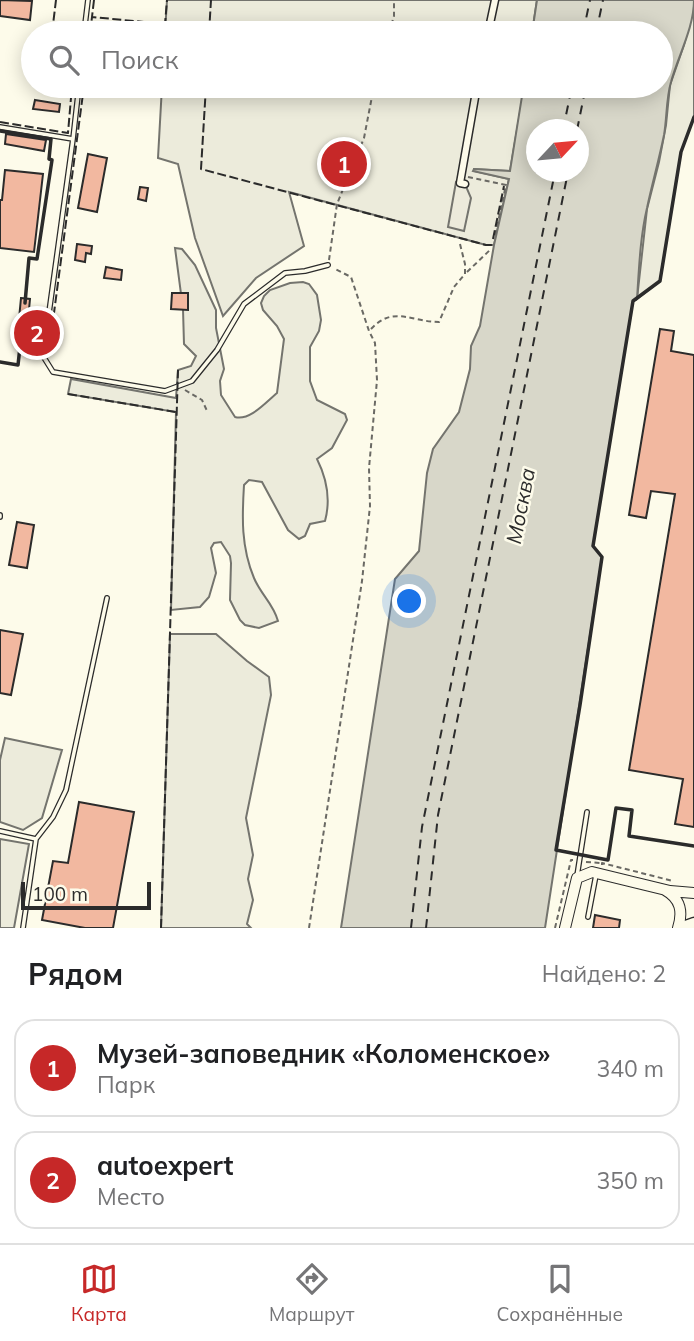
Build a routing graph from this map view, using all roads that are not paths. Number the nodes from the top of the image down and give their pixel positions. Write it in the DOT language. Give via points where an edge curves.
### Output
graph roads {
  1 [pos="88,0"];
  2 [pos="495,0"];
  3 [pos="85,21"];
  4 [pos="491,21"];
  5 [pos="78,98"];
  6 [pos="475,98"];
  7 [pos="0,127"];
  8 [pos="73,139"];
  9 [pos="466,181"];
  10 [pos="328,265"];
  11 [pos="107,598"];
  12 [pos="587,813"];
  13 [pos="0,831"];
  14 [pos="36,839"];
  15 [pos="596,873"];
  16 [pos="577,878"];
  17 [pos="663,889"];
  18 [pos="694,893"];
  19 [pos="588,917"];
  20 [pos="694,923"];
  21 [pos="23,928"];
  22 [pos="565,928"];
  23 [pos="679,928"];
  1 -- 3 [label="lane"];
  2 -- 4 [label="street"];
  5 -- 8 [label="lane"];
  6 -- 9 [label="street" via="460,183"];
  7 -- 8 [label="lane"];
  8 -- 10 [label="lane" via="43,356 53,372 165,391 192,381 244,304 285,273"];
  11 -- 14 [label="lane" via="66,790"];
  12 -- 16 [label="lane"];
  13 -- 14 [label="lane"];
  14 -- 21 [label="lane"];
  15 -- 16 [label="street"];
  15 -- 17 [label="street"];
  15 -- 19 [label="lane"];
  16 -- 22 [label="street"];
  17 -- 18 [label="street"];
  17 -- 23 [label="street" via="679,903"];
  20 -- 23 [label="main road"];
}
